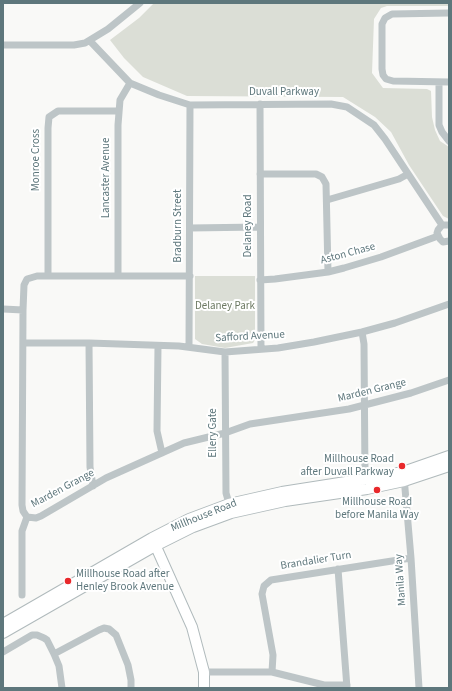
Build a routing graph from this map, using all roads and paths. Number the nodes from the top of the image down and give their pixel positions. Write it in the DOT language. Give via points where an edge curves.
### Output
graph roads {
  1 [pos="140,3"];
  2 [pos="449,13"];
  3 [pos="90,41"];
  4 [pos="3,45"];
  5 [pos="439,82"];
  6 [pos="449,82"];
  7 [pos="130,83"];
  8 [pos="260,104"];
  9 [pos="190,105"];
  10 [pos="119,110"];
  11 [pos="449,140"];
  12 [pos="260,174"];
  13 [pos="408,174"];
  14 [pos="327,200"];
  15 [pos="445,225"];
  16 [pos="260,227"];
  17 [pos="190,228"];
  18 [pos="438,236"];
  19 [pos="449,242"];
  20 [pos="328,272"];
  21 [pos="118,275"];
  22 [pos="48,276"];
  23 [pos="190,276"];
  24 [pos="260,280"];
  25 [pos="449,304"];
  26 [pos="3,310"];
  27 [pos="23,310"];
  28 [pos="362,332"];
  29 [pos="23,343"];
  30 [pos="90,343"];
  31 [pos="158,346"];
  32 [pos="189,347"];
  33 [pos="261,349"];
  34 [pos="225,352"];
  35 [pos="449,380"];
  36 [pos="364,406"];
  37 [pos="225,433"];
  38 [pos="162,453"];
  39 [pos="449,456"];
  40 [pos="449,466"];
  41 [pos="404,476"];
  42 [pos="365,479"];
  43 [pos="93,486"];
  44 [pos="230,508"];
  45 [pos="28,517"];
  46 [pos="153,542"];
  47 [pos="411,558"];
  48 [pos="338,569"];
  49 [pos="22,595"];
  50 [pos="3,624"];
  51 [pos="3,633"];
  52 [pos="3,652"];
  53 [pos="54,654"];
  54 [pos="204,672"];
  55 [pos="272,672"];
  56 [pos="347,686"];
  57 [pos="62,688"];
  58 [pos="131,688"];
  59 [pos="204,688"];
  60 [pos="419,688"];
  1 -- 3 [label="street"];
  2 -- 5 [label="street" via="392,14 385,18 382,24 382,69 386,79"];
  3 -- 4 [label="street" via="74,45"];
  3 -- 7 [label="street, Duvall Parkway"];
  5 -- 6 [label="street"];
  5 -- 11 [label="street" via="440,125"];
  7 -- 9 [label="street, Duvall Parkway"];
  7 -- 10 [label="street, Lancaster Avenue" via="120,100"];
  8 -- 9 [label="street, Duvall Parkway"];
  8 -- 12 [label="street, Delaney Road"];
  8 -- 13 [label="street, Duvall Parkway" via="330,104 347,107 374,125"];
  9 -- 17 [label="street, Bradburn Street"];
  10 -- 21 [label="street, Lancaster Avenue"];
  10 -- 22 [label="street, Monroe Cross" via="58,111 49,118"];
  12 -- 14 [label="street" via="316,174 322,177 326,184"];
  12 -- 16 [label="street, Delaney Road"];
  13 -- 14 [label="street" via="399,179"];
  13 -- 15 [label="street, Duvall Parkway"];
  14 -- 20 [label="street"];
  15 -- 18 [label="street" via="438,230"];
  16 -- 17 [label="street"];
  16 -- 24 [label="street, Delaney Road"];
  17 -- 23 [label="street, Bradburn Street"];
  18 -- 19 [label="street" via="443,242"];
  18 -- 20 [label="street, Aston Chase" via="381,257"];
  20 -- 24 [label="street, Aston Chase"];
  21 -- 22 [label="street, Marden Grange"];
  21 -- 23 [label="street, Marden Grange"];
  22 -- 27 [label="street, Marden Grange" via="27,278 24,285"];
  23 -- 32 [label="street, Bradburn Street"];
  24 -- 33 [label="street, Delaney Road"];
  25 -- 28 [label="street, Safford Avenue"];
  26 -- 27 [label="street"];
  27 -- 29 [label="street, Marden Grange"];
  28 -- 33 [label="street, Safford Avenue"];
  28 -- 36 [label="street"];
  29 -- 30 [label="street, Safford Avenue"];
  29 -- 45 [label="street, Marden Grange" via="22,505"];
  30 -- 31 [label="street, Safford Avenue"];
  30 -- 43 [label="street" via="90,467"];
  31 -- 32 [label="street, Safford Avenue"];
  31 -- 38 [label="street" via="157,431"];
  32 -- 34 [label="street, Safford Avenue"];
  33 -- 34 [label="street, Safford Avenue"];
  34 -- 37 [label="street, Ellery Gate"];
  35 -- 36 [label="street, Marden Grange"];
  36 -- 37 [label="street, Marden Grange" via="250,424"];
  36 -- 42 [label="street"];
  37 -- 38 [label="street, Marden Grange" via="184,443"];
  37 -- 44 [label="street, Ellery Gate" via="226,493"];
  38 -- 43 [label="street, Marden Grange"];
  39 -- 41 [label="main road, Millhouse Road"];
  40 -- 41 [label="main road, Millhouse Road"];
  41 -- 42 [label="main road, Millhouse Road"];
  41 -- 44 [label="main road, Millhouse Road" via="367,489"];
  41 -- 47 [label="street, Manila Way"];
  42 -- 44 [label="main road, Millhouse Road" via="282,492"];
  43 -- 45 [label="street, Marden Grange" via="41,516"];
  44 -- 46 [label="main road, Millhouse Road" via="189,519"];
  45 -- 49 [label="street" via="22,531"];
  46 -- 50 [label="main road, Millhouse Road"];
  46 -- 51 [label="main road, Millhouse Road"];
  46 -- 54 [label="main road" via="192,626"];
  47 -- 48 [label="street, Brandalier Turn"];
  47 -- 60 [label="street, Manila Way"];
  48 -- 55 [label="street, Brandalier Turn" via="271,580 264,586 262,594 273,655"];
  48 -- 56 [label="street"];
  52 -- 53 [label="street" via="32,635 37,635 47,640"];
  53 -- 57 [label="street" via="59,666"];
  53 -- 58 [label="street" via="99,630 109,629 116,635 128,665"];
  54 -- 55 [label="street"];
  54 -- 59 [label="main road"];
  55 -- 56 [label="street" via="324,685"];
}
